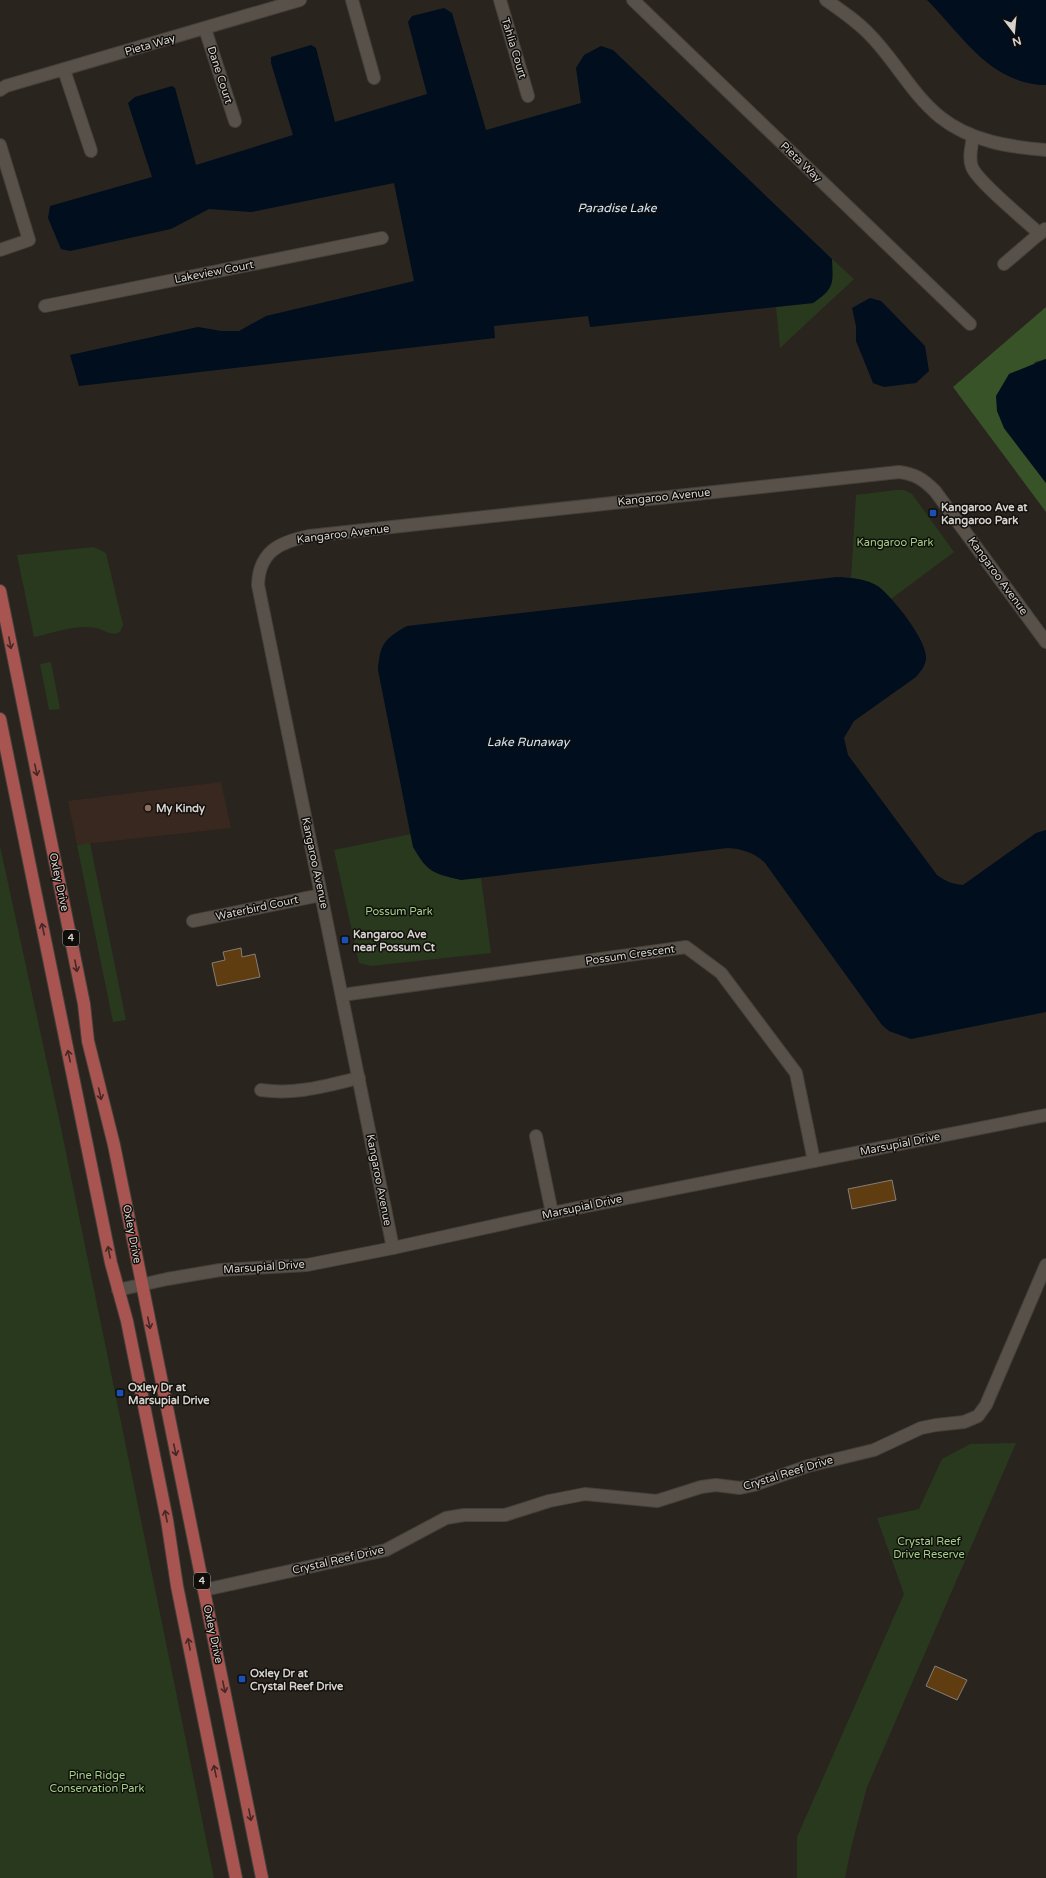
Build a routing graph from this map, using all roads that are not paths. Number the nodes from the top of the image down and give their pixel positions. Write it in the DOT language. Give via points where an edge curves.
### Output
graph roads {
  1 [pos="300,0"];
  2 [pos="352,0"];
  3 [pos="500,0"];
  4 [pos="633,0"];
  5 [pos="826,0"];
  6 [pos="205,29"];
  7 [pos="64,70"];
  8 [pos="374,78"];
  9 [pos="0,90"];
  10 [pos="528,96"];
  11 [pos="235,121"];
  12 [pos="973,136"];
  13 [pos="0,145"];
  14 [pos="1046,150"];
  15 [pos="91,151"];
  16 [pos="1043,231"];
  17 [pos="382,238"];
  18 [pos="0,250"];
  19 [pos="1004,264"];
  20 [pos="45,306"];
  21 [pos="970,324"];
  22 [pos="0,591"];
  23 [pos="1046,642"];
  24 [pos="0,719"];
  25 [pos="321,895"];
  26 [pos="193,921"];
  27 [pos="342,995"];
  28 [pos="359,1078"];
  29 [pos="261,1090"];
  30 [pos="1046,1115"];
  31 [pos="536,1136"];
  32 [pos="814,1161"];
  33 [pos="552,1213"];
  34 [pos="393,1248"];
  35 [pos="1046,1265"];
  36 [pos="142,1285"];
  37 [pos="118,1290"];
  38 [pos="204,1590"];
  39 [pos="236,1878"];
  40 [pos="262,1878"];
  1 -- 6 [label="street, Pieta Way"];
  2 -- 8 [label="street"];
  3 -- 10 [label="street, Tahlia Court"];
  4 -- 21 [label="street, Pieta Way"];
  5 -- 12 [label="street" via="851,17 872,37 911,88 941,117"];
  6 -- 7 [label="street, Pieta Way"];
  6 -- 11 [label="street, Dane Court"];
  7 -- 9 [label="street, Pieta Way" via="6,86"];
  7 -- 15 [label="street"];
  12 -- 14 [label="street" via="1015,148"];
  12 -- 16 [label="street" via="970,153 972,166 979,178"];
  13 -- 18 [label="street" via="29,240"];
  16 -- 19 [label="street"];
  17 -- 20 [label="street, Lakeview Court"];
  22 -- 36 [label="main road, Oxley Drive / 4, one-way" via="84,1004 88,1041 114,1145"];
  23 -- 25 [label="street, Kangaroo Avenue" via="935,490 911,473 885,472 309,536 288,541 275,547 266,558 259,574 258,585"];
  37 -- 24 [label="main road, 4, one-way"];
  25 -- 26 [label="street, Waterbird Court"];
  25 -- 27 [label="street, Kangaroo Avenue"];
  27 -- 28 [label="street, Kangaroo Avenue"];
  27 -- 32 [label="street, Possum Crescent" via="686,947 721,974 796,1073"];
  28 -- 29 [label="street" via="300,1092 278,1093"];
  28 -- 34 [label="street, Kangaroo Avenue"];
  30 -- 32 [label="street, Marsupial Drive"];
  31 -- 33 [label="street"];
  32 -- 33 [label="street, Marsupial Drive"];
  33 -- 34 [label="street, Marsupial Drive"];
  34 -- 36 [label="street, Marsupial Drive" via="307,1265 220,1270"];
  35 -- 38 [label="street, Crystal Reef Drive" via="986,1405 978,1416 964,1422 921,1428 874,1450 825,1461 740,1488 716,1485 700,1487 657,1501 586,1494 549,1501 505,1515 446,1518 386,1550"];
  36 -- 37 [label="street, Marsupial Drive"];
  36 -- 38 [label="main road, Oxley Drive / 4, one-way"];
  39 -- 37 [label="main road, 4, one-way" via="127,1321"];
  38 -- 40 [label="main road, Oxley Drive / 4, one-way"];
}
